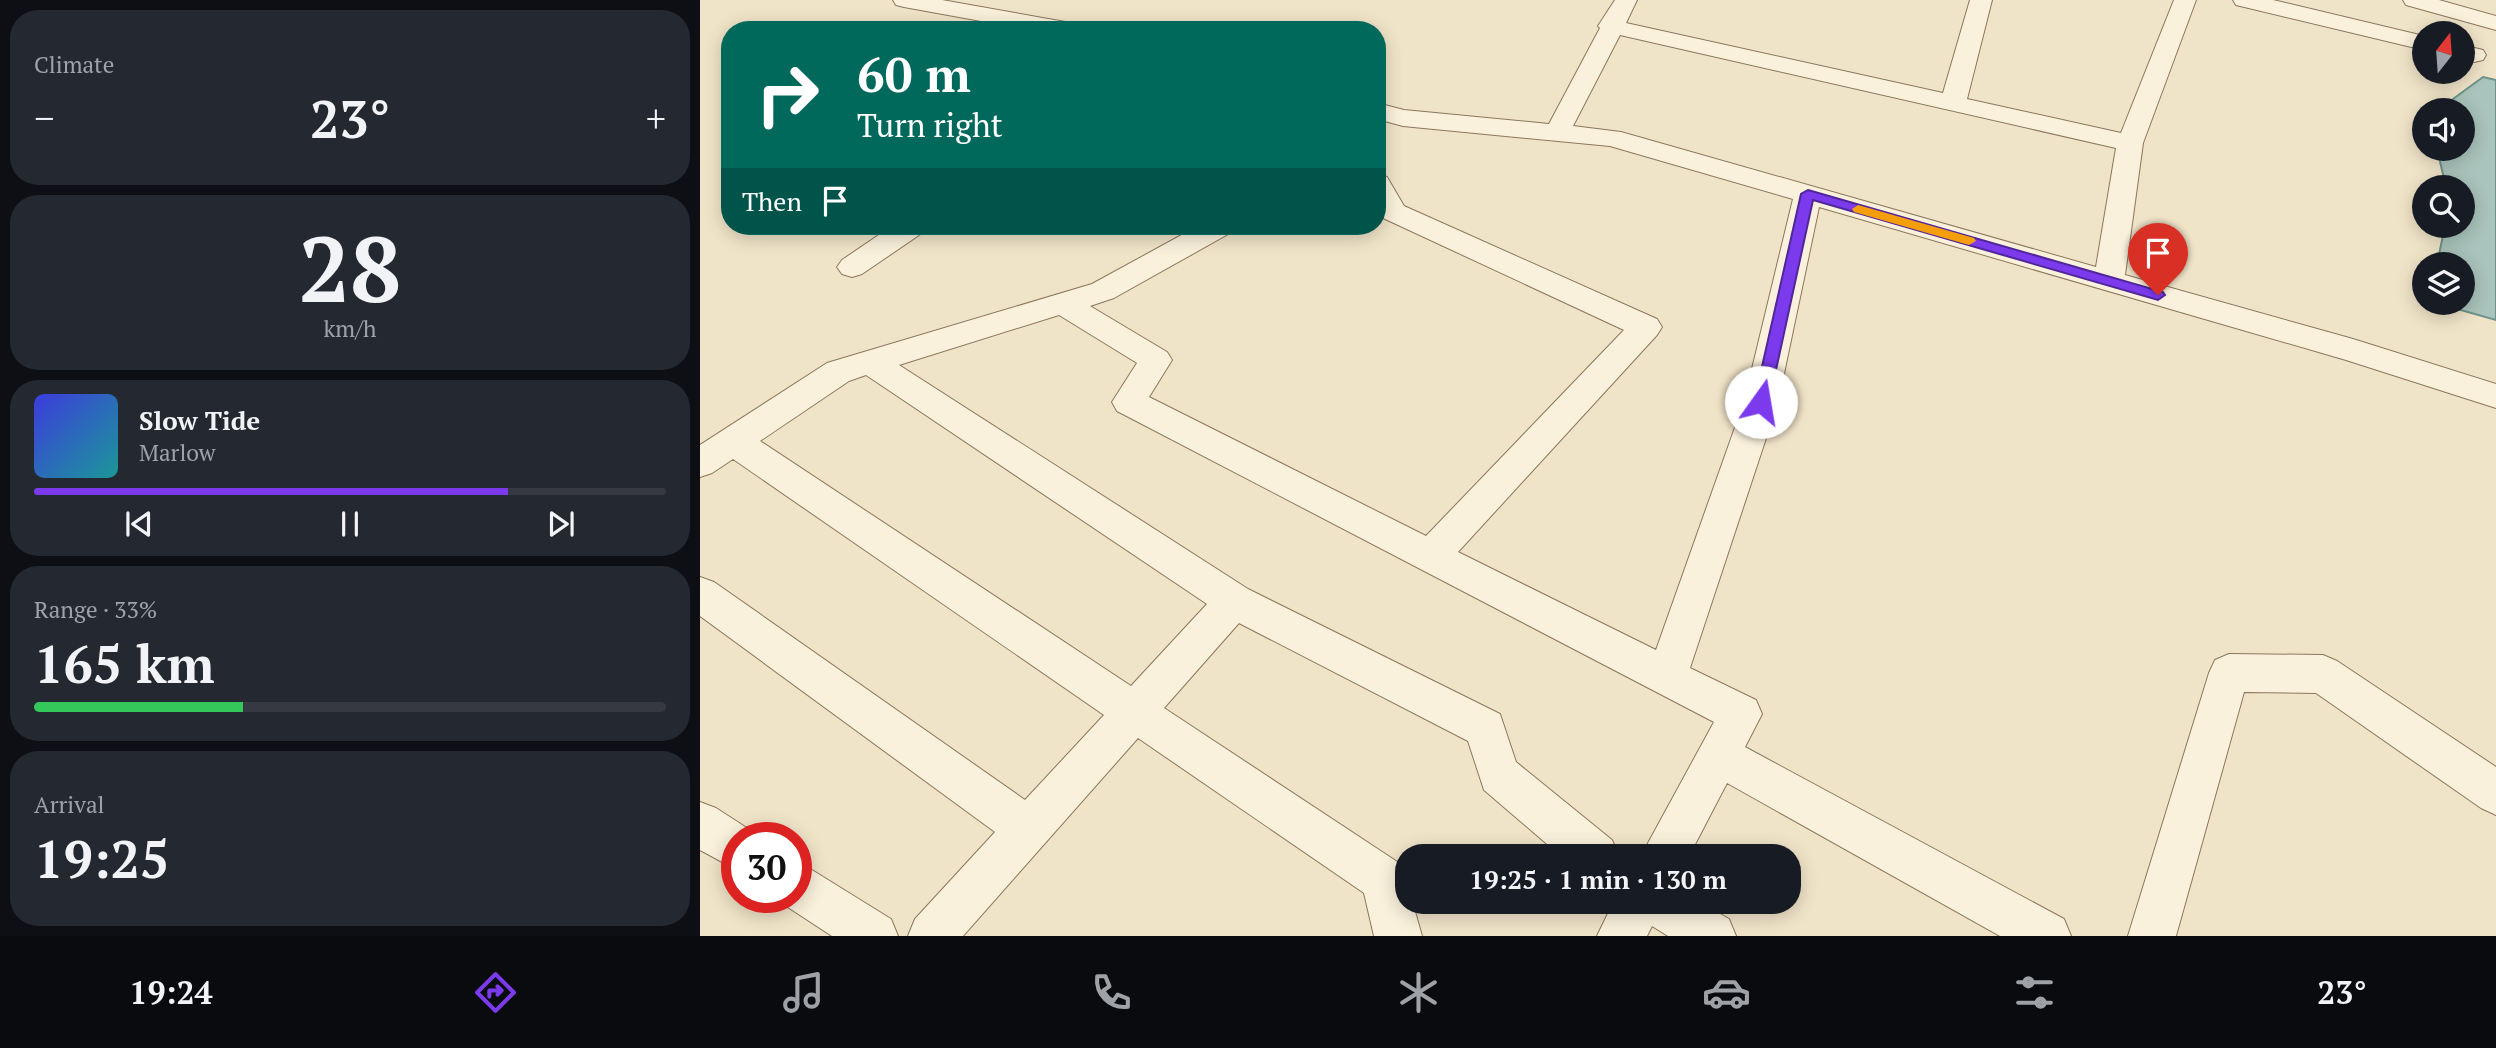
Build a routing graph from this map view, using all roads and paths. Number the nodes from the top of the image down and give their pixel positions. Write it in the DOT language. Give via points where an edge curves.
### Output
graph roads {
  1 [pos="904,0"];
  2 [pos="1626,0"];
  3 [pos="1981,0"];
  4 [pos="2185,0"];
  5 [pos="2244,0"];
  6 [pos="2414,0"];
  7 [pos="1021,21"];
  8 [pos="2496,23"];
  9 [pos="1611,26"];
  10 [pos="2412,40"];
  11 [pos="1952,103"];
  12 [pos="1386,113"];
  13 [pos="1557,133"];
  14 [pos="2130,143"];
  15 [pos="1808,194"];
  16 [pos="1386,199"];
  17 [pos="899,235"];
  18 [pos="1204,235"];
  19 [pos="852,267"];
  20 [pos="2109,281"];
  21 [pos="1062,303"];
  22 [pos="870,362"];
  23 [pos="2496,396"];
  24 [pos="733,441"];
  25 [pos="700,463"];
  26 [pos="1431,556"];
  27 [pos="700,594"];
  28 [pos="1234,601"];
  29 [pos="1667,677"];
  30 [pos="1135,710"];
  31 [pos="1719,755"];
  32 [pos="2496,793"];
  33 [pos="700,824"];
  34 [pos="1028,829"];
  35 [pos="721,838"];
  36 [pos="1582,844"];
  37 [pos="1671,844"];
  38 [pos="812,896"];
  39 [pos="1633,914"];
  40 [pos="1676,914"];
  41 [pos="874,936"];
  42 [pos="932,936"];
  43 [pos="1398,936"];
  44 [pos="1621,936"];
  45 [pos="1712,936"];
  46 [pos="2047,936"];
  47 [pos="2151,936"];
  1 -- 7 [label="street"];
  2 -- 9 [label="street"];
  3 -- 11 [label="street"];
  4 -- 14 [label="street"];
  5 -- 10 [label="street"];
  6 -- 8 [label="street"];
  9 -- 11 [label="street"];
  9 -- 13 [label="street"];
  11 -- 14 [label="street"];
  12 -- 13 [label="street"];
  13 -- 15 [label="street" via="1612,138"];
  14 -- 20 [label="street"];
  15 -- 20 [label="street"];
  15 -- 29 [label="street" via="1761,402"];
  16 -- 26 [label="street" via="1393,212 1646,327"];
  17 -- 19 [label="street"];
  18 -- 21 [label="street" via="1103,291"];
  20 -- 23 [label="street"];
  21 -- 22 [label="street"];
  21 -- 26 [label="street" via="1156,360 1129,402"];
  22 -- 24 [label="street" via="838,372"];
  22 -- 28 [label="street"];
  24 -- 25 [label="street"];
  24 -- 30 [label="street"];
  26 -- 29 [label="street"];
  27 -- 34 [label="street"];
  28 -- 30 [label="street"];
  28 -- 36 [label="street" via="1485,728 1499,775"];
  29 -- 31 [label="street" via="1741,715"];
  30 -- 34 [label="street"];
  30 -- 43 [label="street" via="1383,879"];
  31 -- 37 [label="street"];
  31 -- 46 [label="street"];
  32 -- 47 [label="street" via="2323,674 2229,673"];
  33 -- 35 [label="street"];
  34 -- 42 [label="street"];
  38 -- 41 [label="street"];
  39 -- 44 [label="street"];
  40 -- 45 [label="street"];
}
